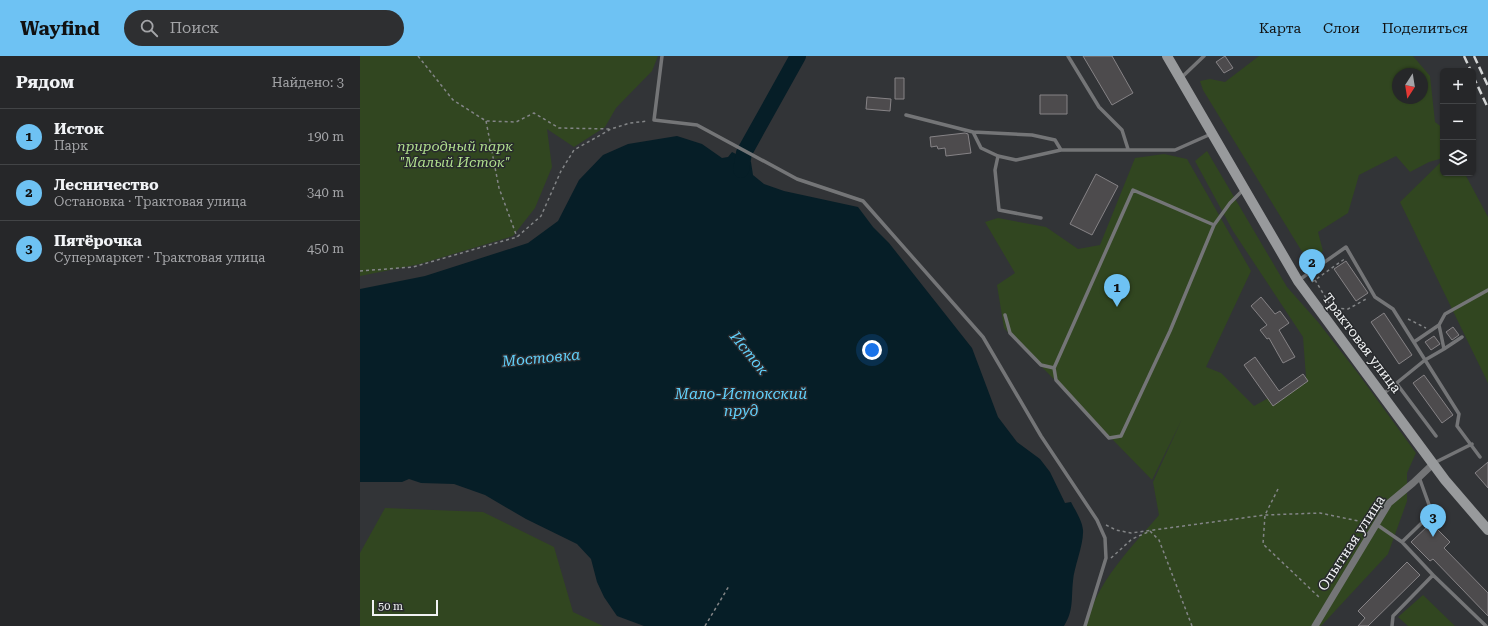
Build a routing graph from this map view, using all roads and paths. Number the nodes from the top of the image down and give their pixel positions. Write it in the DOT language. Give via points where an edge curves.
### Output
graph roads {
  1 [pos="418,56"];
  2 [pos="662,56"];
  3 [pos="1068,56"];
  4 [pos="1167,56"];
  5 [pos="1204,56"];
  6 [pos="1180,79"];
  7 [pos="906,115"];
  8 [pos="654,120"];
  9 [pos="486,121"];
  10 [pos="610,129"];
  11 [pos="973,132"];
  12 [pos="1212,133"];
  13 [pos="1128,148"];
  14 [pos="1061,150"];
  15 [pos="998,156"];
  16 [pos="1243,189"];
  17 [pos="1041,218"];
  18 [pos="1214,225"];
  19 [pos="518,237"];
  20 [pos="1350,255"];
  21 [pos="360,271"];
  22 [pos="1314,280"];
  23 [pos="1298,281"];
  24 [pos="1312,282"];
  25 [pos="1488,290"];
  26 [pos="1375,297"];
  27 [pos="1005,315"];
  28 [pos="1400,319"];
  29 [pos="1439,325"];
  30 [pos="1431,330"];
  31 [pos="1462,337"];
  32 [pos="1414,342"];
  33 [pos="1444,349"];
  34 [pos="1425,360"];
  35 [pos="1054,368"];
  36 [pos="1397,384"];
  37 [pos="1382,395"];
  38 [pos="1436,436"];
  39 [pos="1472,444"];
  40 [pos="1480,457"];
  41 [pos="1433,464"];
  42 [pos="1420,477"];
  43 [pos="1278,489"];
  44 [pos="1265,514"];
  45 [pos="1097,520"];
  46 [pos="1376,524"];
  47 [pos="1488,530"];
  48 [pos="1150,531"];
  49 [pos="1402,542"];
  50 [pos="1106,558"];
  51 [pos="1433,575"];
  52 [pos="729,586"];
  53 [pos="1327,605"];
  54 [pos="705,626"];
  55 [pos="1086,626"];
  56 [pos="1192,626"];
  57 [pos="1315,626"];
  58 [pos="1392,626"];
  59 [pos="1486,626"];
  1 -- 9 [label="path" via="453,100"];
  2 -- 8 [label="lane"];
  3 -- 13 [label="lane" via="1098,107 1122,130"];
  4 -- 6 [label="main road, Трактовая улица"];
  5 -- 6 [label="lane"];
  6 -- 12 [label="main road, Трактовая улица"];
  7 -- 11 [label="lane"];
  8 -- 10 [label="path"];
  8 -- 45 [label="lane" via="697,125 797,179 863,201 983,337 1041,436"];
  9 -- 10 [label="path" via="516,122 534,113 559,128"];
  9 -- 19 [label="path" via="499,188"];
  10 -- 19 [label="path" via="574,150 561,171 541,216"];
  11 -- 14 [label="lane" via="1032,135 1055,140"];
  11 -- 15 [label="lane" via="981,148"];
  12 -- 13 [label="lane" via="1175,150"];
  12 -- 16 [label="main road, Трактовая улица"];
  13 -- 14 [label="lane"];
  14 -- 15 [label="lane" via="1016,160"];
  15 -- 17 [label="lane" via="995,170 999,210"];
  16 -- 18 [label="lane"];
  16 -- 23 [label="main road, Трактовая улица"];
  18 -- 35 [label="lane" via="1133,190"];
  18 -- 35 [label="lane" via="1170,331 1121,436 1109,438 1056,380"];
  19 -- 21 [label="path" via="413,267"];
  20 -- 22 [label="path"];
  20 -- 23 [label="lane" via="1346,247"];
  20 -- 26 [label="lane"];
  22 -- 24 [label="path"];
  22 -- 26 [label="path" via="1332,308 1348,309 1365,299"];
  23 -- 37 [label="main road, Трактовая улица"];
  25 -- 29 [label="lane" via="1445,314"];
  26 -- 28 [label="lane" via="1393,309"];
  27 -- 35 [label="lane" via="1010,333 1041,366"];
  28 -- 30 [label="path" via="1409,319"];
  28 -- 32 [label="lane"];
  29 -- 30 [label="lane"];
  29 -- 33 [label="lane"];
  30 -- 32 [label="lane"];
  31 -- 33 [label="lane"];
  32 -- 34 [label="lane"];
  33 -- 34 [label="lane"];
  34 -- 36 [label="lane"];
  34 -- 39 [label="lane" via="1459,414 1457,426"];
  36 -- 37 [label="lane"];
  36 -- 38 [label="lane"];
  37 -- 41 [label="main road, Трактовая улица"];
  39 -- 40 [label="lane"];
  39 -- 41 [label="lane"];
  41 -- 42 [label="street, Опытная улица"];
  41 -- 47 [label="main road, Трактовая улица"];
  42 -- 46 [label="street, Опытная улица" via="1389,503"];
  42 -- 49 [label="lane" via="1432,513"];
  43 -- 44 [label="path"];
  44 -- 46 [label="path" via="1320,513"];
  44 -- 48 [label="path"];
  44 -- 53 [label="path" via="1263,544"];
  45 -- 48 [label="path" via="1116,530 1131,533"];
  45 -- 50 [label="lane" via="1105,538"];
  46 -- 49 [label="lane"];
  46 -- 53 [label="street, Опытная улица"];
  48 -- 50 [label="path" via="1132,539 1112,558"];
  48 -- 56 [label="path" via="1159,540"];
  49 -- 51 [label="lane"];
  50 -- 55 [label="lane"];
  51 -- 58 [label="lane" via="1393,616"];
  51 -- 59 [label="lane"];
  52 -- 54 [label="path"];
  53 -- 57 [label="street, Опытная улица"];
}
